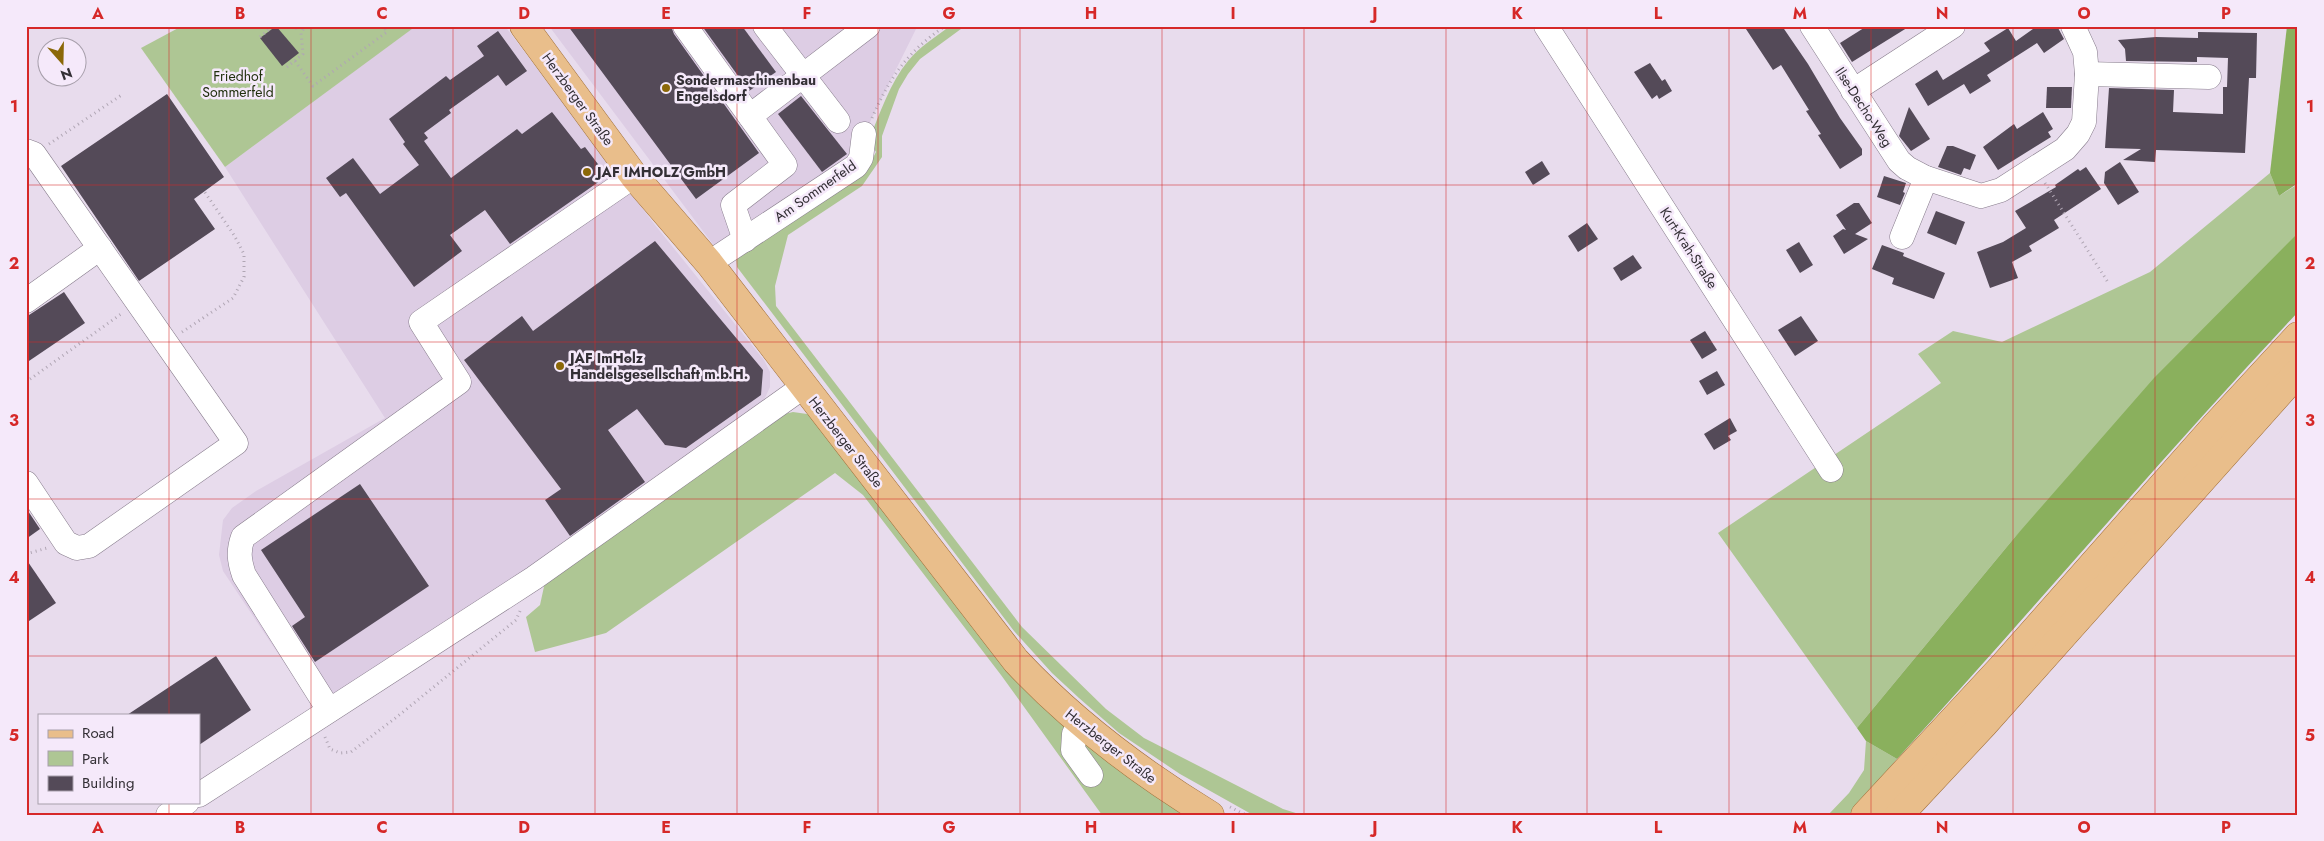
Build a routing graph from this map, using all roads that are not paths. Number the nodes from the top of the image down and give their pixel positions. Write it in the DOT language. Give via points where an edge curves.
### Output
graph roads {
  1 [pos="524,26"];
  2 [pos="685,26"];
  3 [pos="868,26"];
  4 [pos="1546,26"];
  5 [pos="1812,26"];
  6 [pos="1953,26"];
  7 [pos="2073,26"];
  8 [pos="776,30"];
  9 [pos="2087,74"];
  10 [pos="804,75"];
  11 [pos="2209,77"];
  12 [pos="1853,91"];
  13 [pos="750,116"];
  14 [pos="838,121"];
  15 [pos="864,134"];
  16 [pos="30,153"];
  17 [pos="634,176"];
  18 [pos="1926,178"];
  19 [pos="1902,237"];
  20 [pos="745,240"];
  21 [pos="100,248"];
  22 [pos="709,262"];
  23 [pos="26,301"];
  24 [pos="2298,336"];
  25 [pos="2298,372"];
  26 [pos="803,387"];
  27 [pos="1831,470"];
  28 [pos="26,484"];
  29 [pos="329,710"];
  30 [pos="1080,724"];
  31 [pos="1091,775"];
  32 [pos="200,794"];
  33 [pos="184,804"];
  34 [pos="1217,809"];
  35 [pos="168,815"];
  36 [pos="1865,815"];
  37 [pos="1898,815"];
  1 -- 17 [label="main road, Herzberger Straße"];
  2 -- 13 [label="street"];
  3 -- 10 [label="street"];
  4 -- 27 [label="street, Kurt-Krah-Straße"];
  5 -- 12 [label="street, Ilse-Decho-Weg"];
  6 -- 12 [label="street"];
  7 -- 9 [label="street, Ilse-Decho-Weg" via="2085,52"];
  8 -- 10 [label="street"];
  9 -- 11 [label="street"];
  9 -- 18 [label="street, Ilse-Decho-Weg" via="2084,122 2065,149 2001,190 1980,196"];
  10 -- 13 [label="street"];
  10 -- 14 [label="street"];
  12 -- 18 [label="street, Ilse-Decho-Weg" via="1899,161"];
  13 -- 20 [label="street" via="785,165 733,205"];
  15 -- 20 [label="street, Am Sommerfeld" via="862,158 856,166"];
  16 -- 21 [label="street"];
  17 -- 22 [label="main road, Herzberger Straße"];
  17 -- 29 [label="street" via="421,322 459,382 243,537 239,548 244,575"];
  18 -- 19 [label="street"];
  20 -- 22 [label="street, Am Sommerfeld"];
  21 -- 23 [label="street"];
  21 -- 28 [label="street" via="236,443 89,546 77,548 66,543"];
  22 -- 26 [label="main road, Herzberger Straße"];
  24 -- 36 [label="main road" via="2004,665"];
  25 -- 37 [label="main road" via="1990,717"];
  26 -- 29 [label="street" via="522,586"];
  26 -- 30 [label="main road, Herzberger Straße" via="998,640"];
  29 -- 32 [label="street"];
  30 -- 31 [label="street" via="1074,734 1073,750"];
  30 -- 34 [label="main road, Herzberger Straße" via="1139,769"];
  33 -- 35 [label="street"];
}
